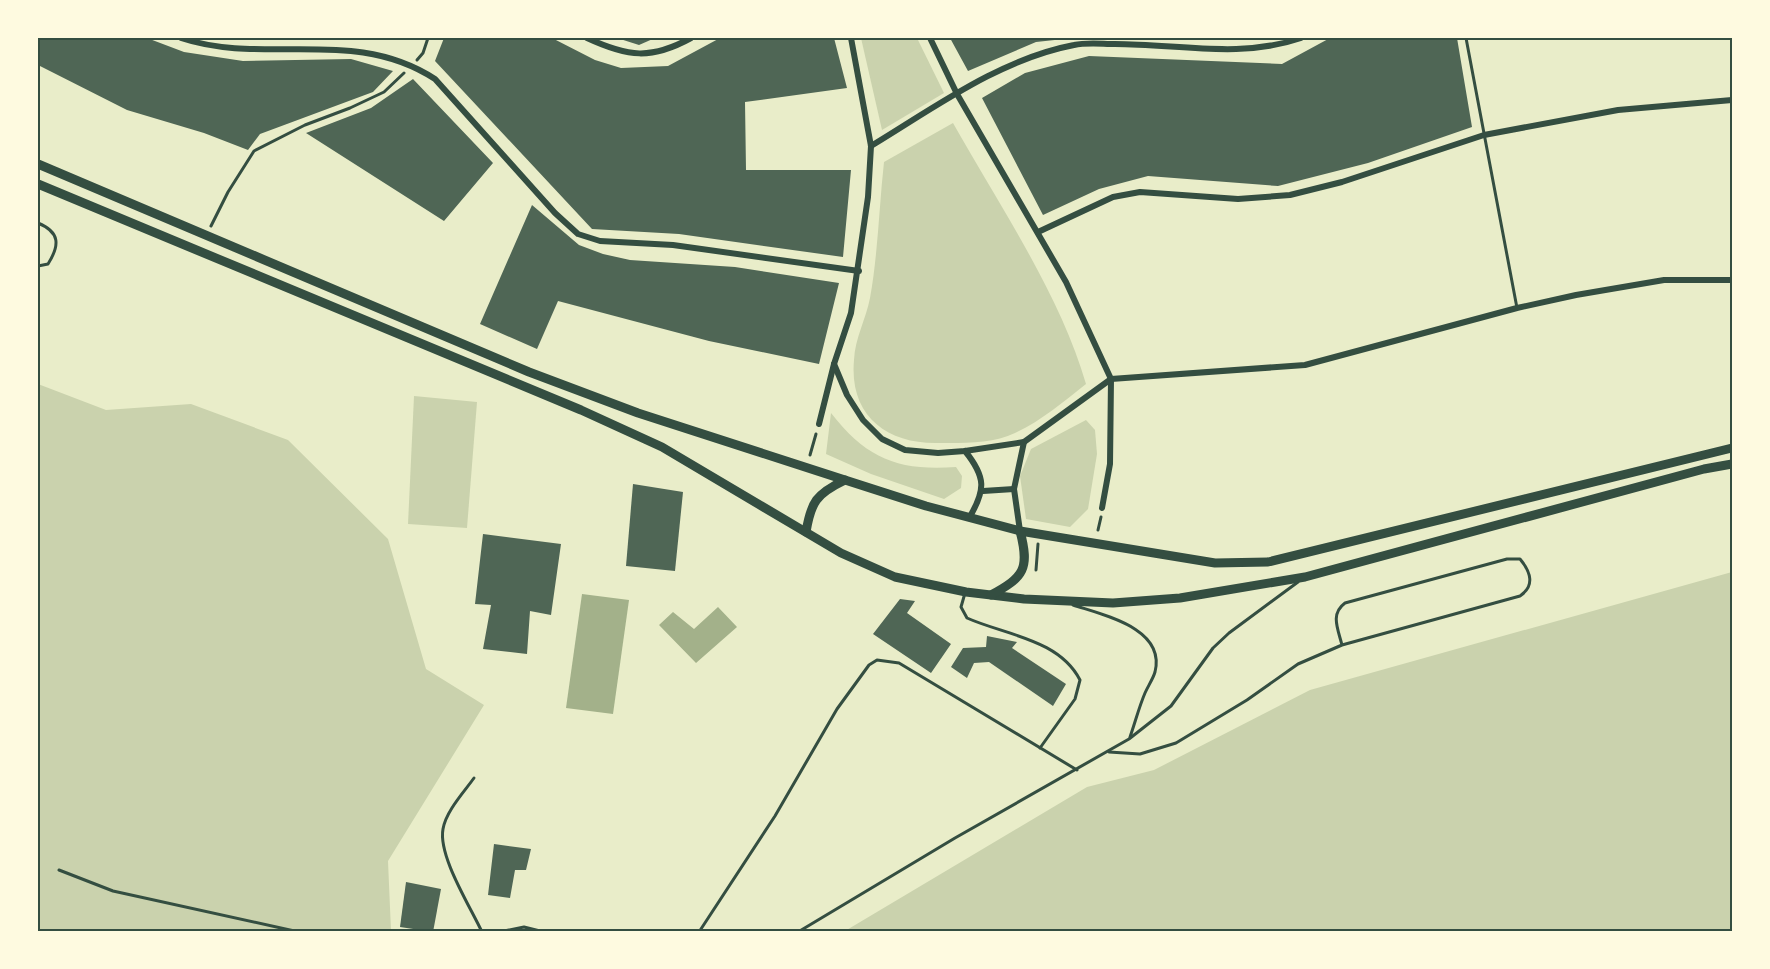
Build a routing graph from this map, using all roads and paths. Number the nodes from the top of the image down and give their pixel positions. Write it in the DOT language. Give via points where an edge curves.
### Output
graph roads {
  1 [pos="181,38"];
  2 [pos="428,38"];
  3 [pos="587,38"];
  4 [pos="691,38"];
  5 [pos="851,38"];
  6 [pos="930,38"];
  7 [pos="1301,38"];
  8 [pos="1466,38"];
  9 [pos="413,65"];
  10 [pos="957,94"];
  11 [pos="1732,100"];
  12 [pos="1484,135"];
  13 [pos="871,146"];
  14 [pos="38,164"];
  15 [pos="38,184"];
  16 [pos="38,223"];
  17 [pos="1038,232"];
  18 [pos="207,234"];
  19 [pos="38,266"];
  20 [pos="860,271"];
  21 [pos="1732,280"];
  22 [pos="1517,308"];
  23 [pos="834,364"];
  24 [pos="1111,379"];
  25 [pos="819,424"];
  26 [pos="1024,442"];
  27 [pos="1732,448"];
  28 [pos="965,451"];
  29 [pos="810,455"];
  30 [pos="1732,464"];
  31 [pos="845,480"];
  32 [pos="1014,489"];
  33 [pos="983,491"];
  34 [pos="1102,508"];
  35 [pos="969,518"];
  36 [pos="1020,531"];
  37 [pos="806,532"];
  38 [pos="1305,577"];
  39 [pos="966,592"];
  40 [pos="991,595"];
  41 [pos="1060,601"];
  42 [pos="1342,645"];
  43 [pos="1130,739"];
  44 [pos="1040,748"];
  45 [pos="1109,752"];
  46 [pos="1077,770"];
  47 [pos="474,778"];
  48 [pos="59,870"];
  49 [pos="299,932"];
  50 [pos="482,932"];
  51 [pos="499,932"];
  52 [pos="544,932"];
  53 [pos="699,932"];
  54 [pos="798,932"];
  1 -- 9 [label="street" via="248,47 354,50"];
  2 -- 9 [label="path"];
  3 -- 4 [label="street" via="635,55 667,51"];
  5 -- 13 [label="street"];
  6 -- 10 [label="street"];
  7 -- 10 [label="street" via="1228,51 1140,44 1076,45 1016,63"];
  8 -- 12 [label="lane"];
  9 -- 18 [label="path" via="384,92 254,151"];
  9 -- 20 [label="street" via="435,79 578,234 600,241 673,245"];
  10 -- 13 [label="street"];
  10 -- 17 [label="street"];
  11 -- 12 [label="street" via="1618,110"];
  12 -- 17 [label="street" via="1290,195 1238,199 1140,192 1113,197"];
  12 -- 22 [label="lane"];
  13 -- 20 [label="street"];
  14 -- 18 [label="main road"];
  15 -- 37 [label="main road" via="581,410 662,447"];
  16 -- 19 [label="lane" via="52,230 57,244 48,264"];
  17 -- 24 [label="street"];
  18 -- 31 [label="main road" via="529,372"];
  20 -- 23 [label="street" via="852,313"];
  21 -- 22 [label="street" via="1664,280"];
  22 -- 24 [label="street" via="1305,365"];
  23 -- 25 [label="street"];
  23 -- 28 [label="street" via="858,412 882,438 905,450"];
  24 -- 26 [label="street"];
  24 -- 34 [label="street" via="1112,441"];
  25 -- 29 [label="path"];
  26 -- 28 [label="street"];
  26 -- 32 [label="street"];
  27 -- 36 [label="main road" via="1268,562 1215,563"];
  28 -- 33 [label="street" via="981,475"];
  30 -- 38 [label="main road"];
  31 -- 35 [label="main road"];
  31 -- 37 [label="main road" via="815,500"];
  32 -- 33 [label="street"];
  32 -- 36 [label="street"];
  33 -- 35 [label="street"];
  35 -- 36 [label="main road"];
  36 -- 40 [label="main road" via="1025,551 1022,573 1015,582"];
  37 -- 39 [label="main road" via="895,577"];
  38 -- 41 [label="main road" via="1180,598 1113,603"];
  38 -- 43 [label="lane" via="1229,633 1213,648 1171,706"];
  39 -- 40 [label="main road"];
  39 -- 44 [label="lane" via="962,607 967,618 1049,648 1074,669 1080,680 1075,699"];
  40 -- 41 [label="main road"];
  41 -- 43 [label="lane" via="1106,615 1140,632 1152,644 1155,672"];
  42 -- 42 [label="lane" via="1520,596 1531,583 1528,571 1520,559 1507,559 1345,603 1335,616"];
  42 -- 45 [label="lane" via="1298,664 1248,700 1176,743 1140,754"];
  43 -- 45 [label="lane"];
  44 -- 46 [label="lane"];
  44 -- 53 [label="lane" via="899,663 877,660 868,665 837,710 776,816"];
  45 -- 46 [label="lane"];
  46 -- 54 [label="lane"];
  47 -- 50 [label="lane" via="447,818 443,843"];
  48 -- 49 [label="lane" via="113,891"];
  51 -- 52 [label="lane" via="525,927"];
}
